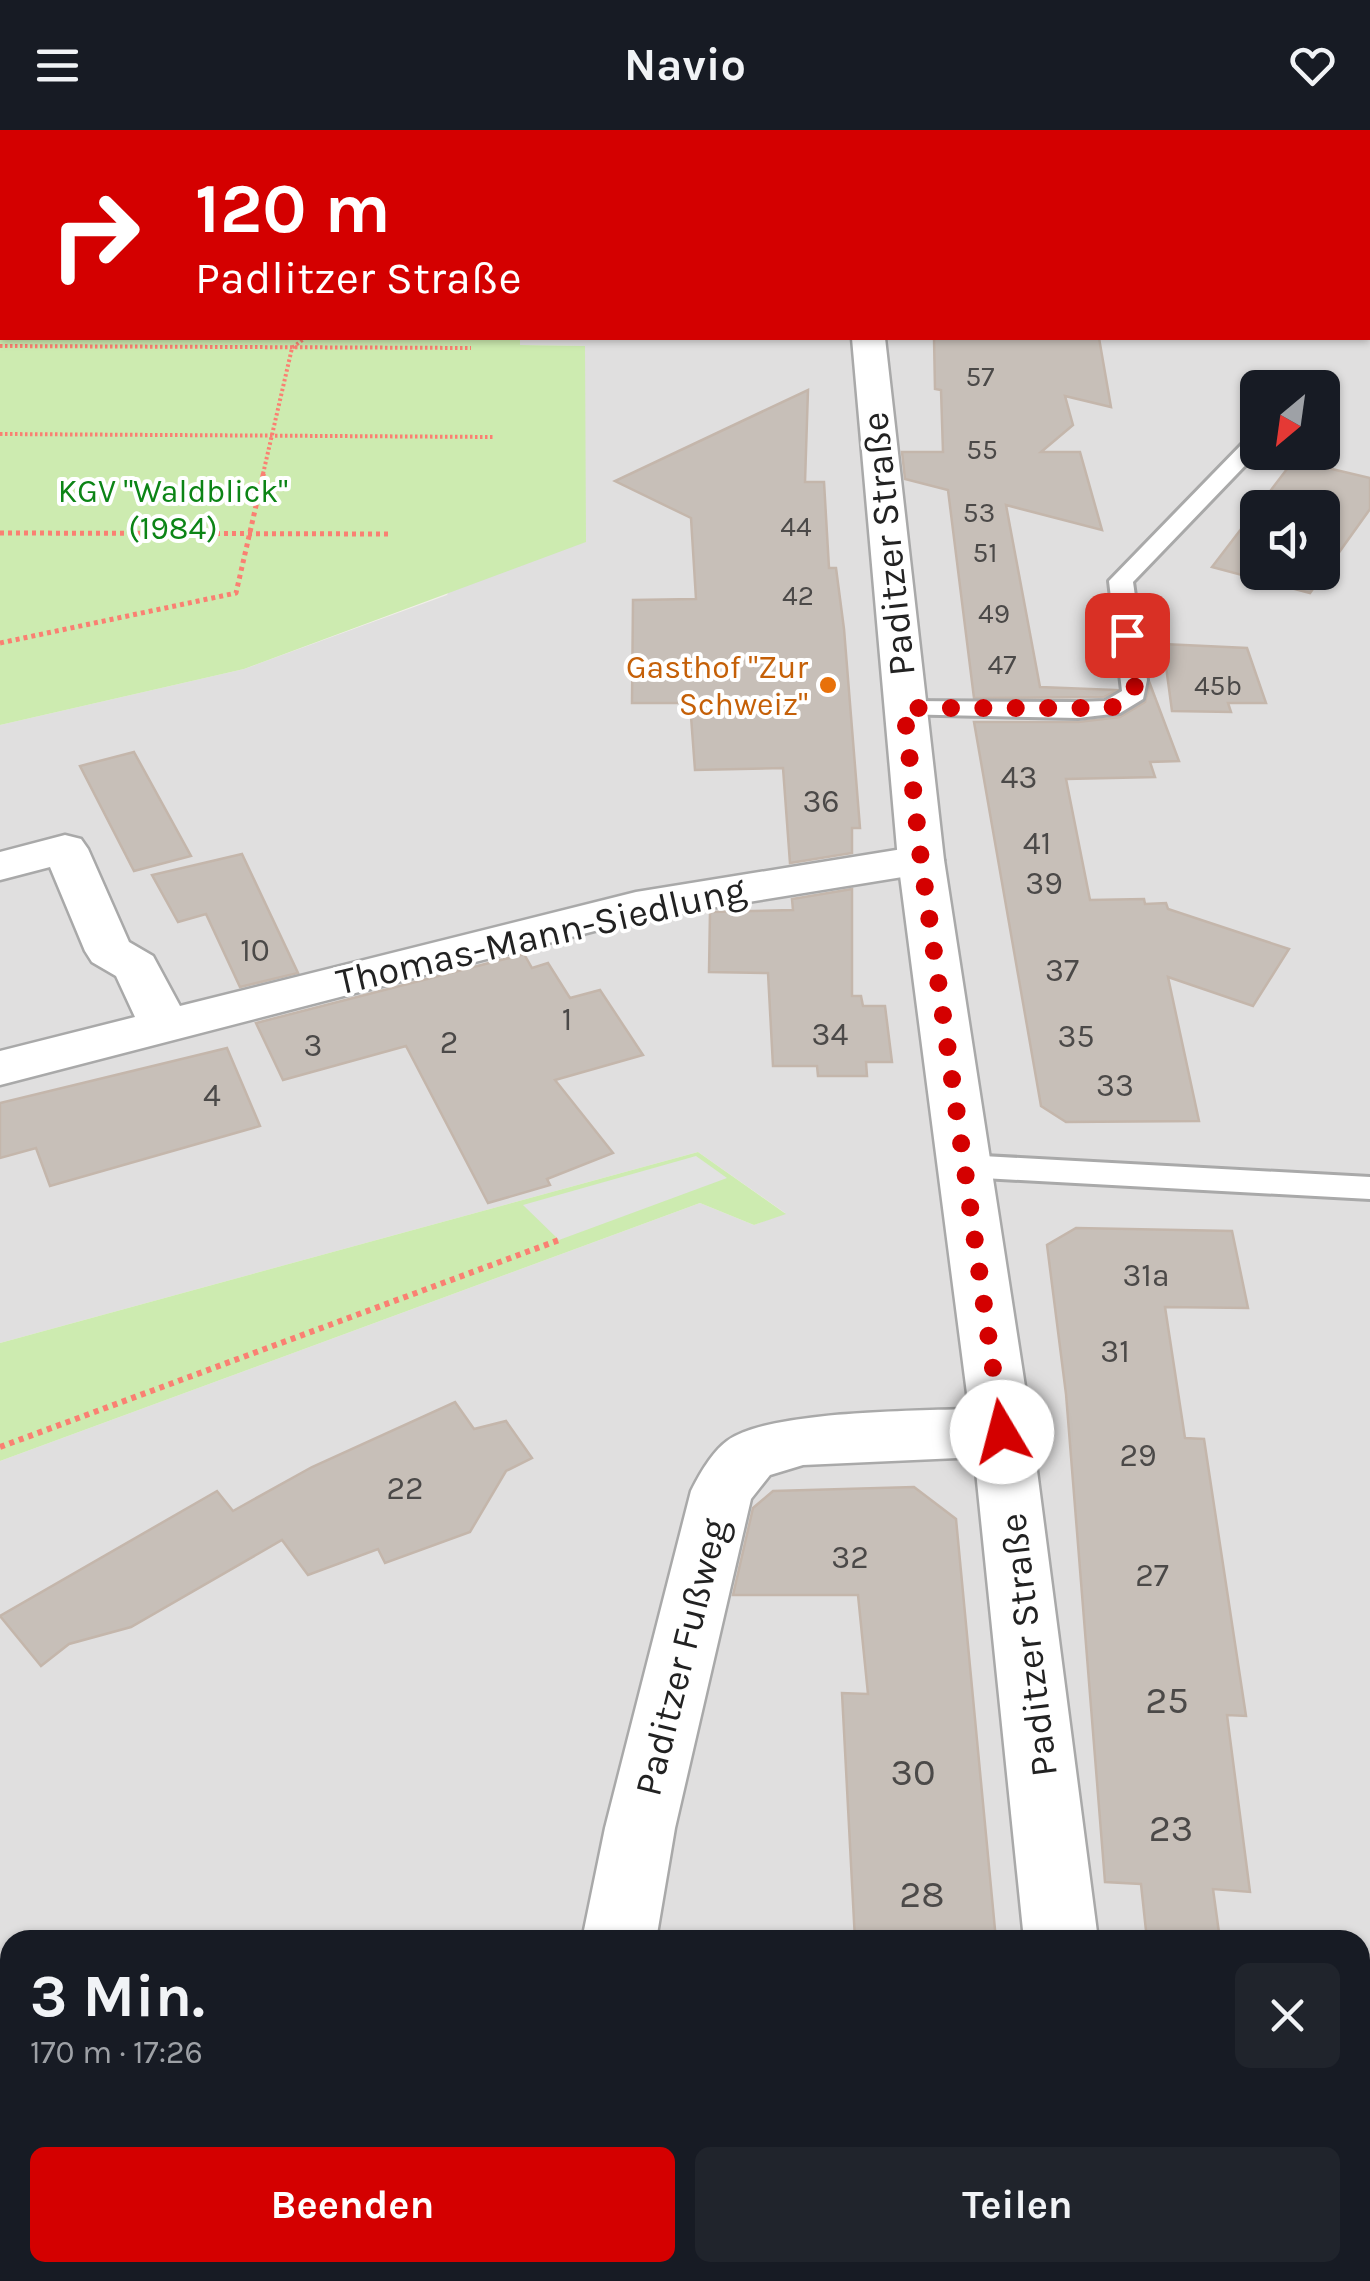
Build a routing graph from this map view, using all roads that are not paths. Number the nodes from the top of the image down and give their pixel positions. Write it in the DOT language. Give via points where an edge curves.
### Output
graph roads {
  1 [pos="868,340"];
  2 [pos="1240,457"];
  3 [pos="904,708"];
  4 [pos="921,860"];
  5 [pos="0,866"];
  6 [pos="163,1023"];
  7 [pos="0,1068"];
  8 [pos="965,1166"];
  9 [pos="1370,1188"];
  10 [pos="1002,1432"];
  11 [pos="621,1930"];
  12 [pos="1060,1930"];
  1 -- 3 [label="street, Paditzer Straße"];
  2 -- 3 [label="lane" via="1121,581 1134,694 1111,708"];
  3 -- 4 [label="street, Paditzer Straße"];
  4 -- 6 [label="street, Thomas-Mann-Siedlung" via="636,906"];
  4 -- 8 [label="street, Paditzer Straße"];
  5 -- 6 [label="street" via="65,850 109,951 136,967"];
  6 -- 7 [label="street, Thomas-Mann-Siedlung"];
  8 -- 9 [label="lane"];
  8 -- 10 [label="street, Paditzer Straße"];
  10 -- 11 [label="street, Paditzer Fußweg" via="803,1441 749,1457 722,1491"];
  10 -- 12 [label="street, Paditzer Straße"];
}
